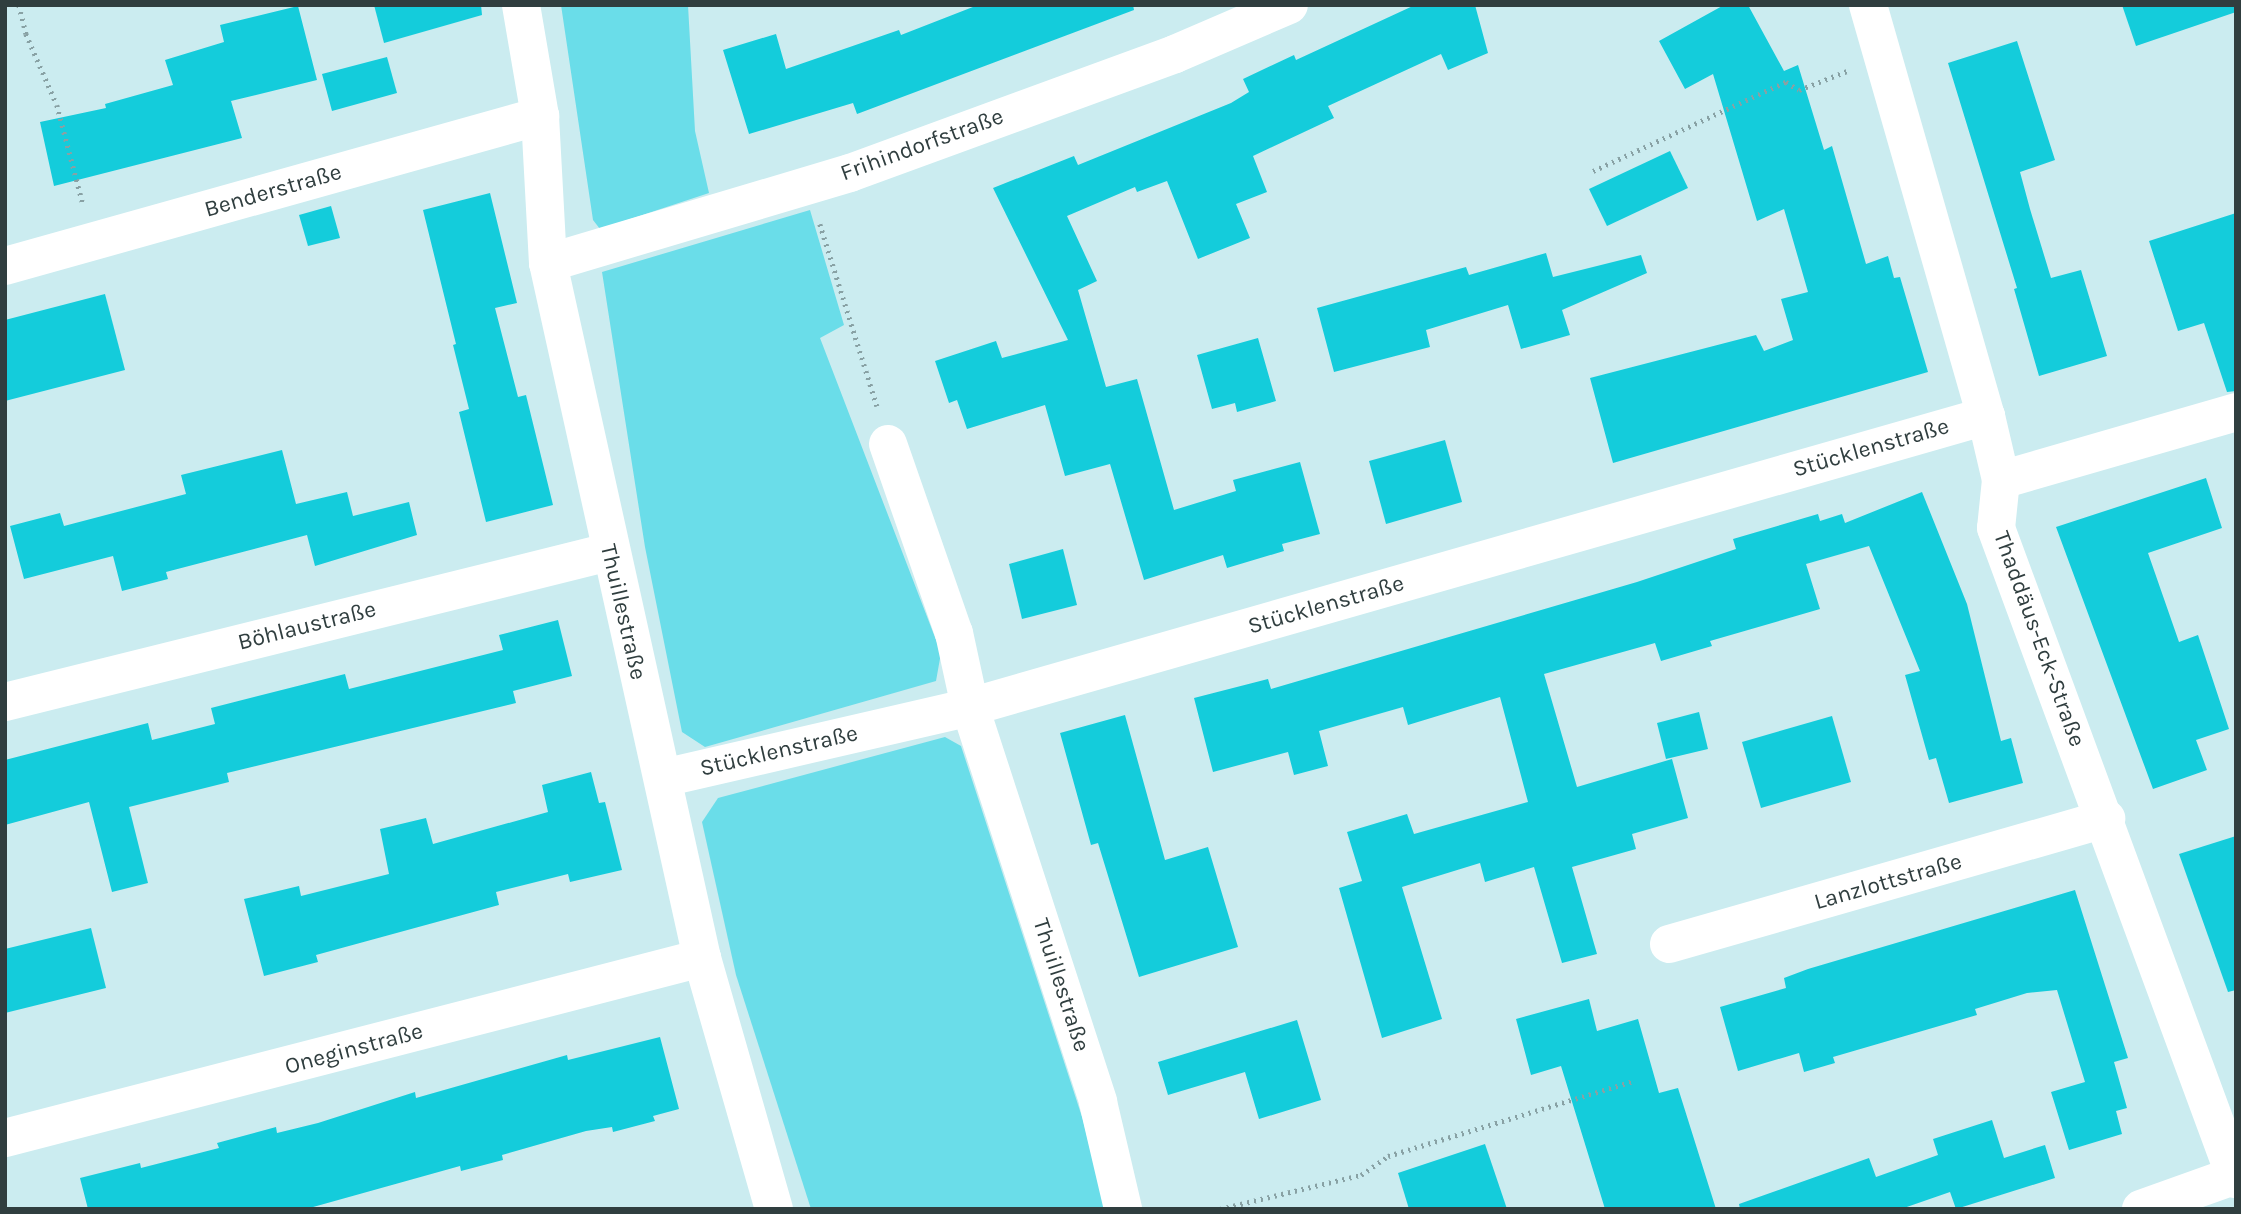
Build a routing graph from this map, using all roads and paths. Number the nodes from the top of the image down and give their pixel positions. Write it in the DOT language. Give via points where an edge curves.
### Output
graph roads {
  1 [pos="19,5"];
  2 [pos="521,5"];
  3 [pos="1289,5"];
  4 [pos="1868,5"];
  5 [pos="1883,54"];
  6 [pos="540,116"];
  7 [pos="1593,171"];
  8 [pos="808,185"];
  9 [pos="93,242"];
  10 [pos="548,263"];
  11 [pos="5,266"];
  12 [pos="2236,412"];
  13 [pos="1986,416"];
  14 [pos="888,444"];
  15 [pos="2001,480"];
  16 [pos="609,552"];
  17 [pos="5,702"];
  18 [pos="970,707"];
  19 [pos="663,778"];
  20 [pos="2106,819"];
  21 [pos="1670,944"];
  22 [pos="702,958"];
  23 [pos="1634,1081"];
  24 [pos="5,1138"];
  25 [pos="2236,1176"];
  26 [pos="774,1209"];
  27 [pos="1123,1209"];
  28 [pos="1220,1209"];
  29 [pos="2141,1209"];
  1 -- 9 [label="path" via="26,34 57,105"];
  2 -- 6 [label="street, Thuillestraße"];
  3 -- 8 [label="street, Frihindorfstraße" via="1175,54"];
  4 -- 5 [label="street, Thaddäus-Eck-Straße"];
  5 -- 7 [label="path" via="1811,88 1799,90 1786,82"];
  5 -- 13 [label="street, Thaddäus-Eck-Straße"];
  6 -- 9 [label="street, Benderstraße"];
  6 -- 10 [label="street, Thuillestraße"];
  8 -- 10 [label="street, Frihindorfstraße"];
  8 -- 14 [label="path"];
  9 -- 11 [label="street, Benderstraße"];
  10 -- 16 [label="street, Thuillestraße"];
  12 -- 15 [label="street"];
  13 -- 15 [label="street, Thaddäus-Eck-Straße"];
  13 -- 18 [label="street, Stücklenstraße"];
  14 -- 18 [label="street, Thuillestraße" via="954,633"];
  15 -- 20 [label="street, Thaddäus-Eck-Straße" via="1996,528"];
  16 -- 17 [label="street, Böhlaustraße"];
  16 -- 19 [label="street, Thuillestraße"];
  18 -- 19 [label="street, Stücklenstraße"];
  18 -- 27 [label="street, Thuillestraße" via="1098,1102"];
  19 -- 22 [label="street, Thuillestraße"];
  20 -- 21 [label="street, Lanzlottstraße"];
  20 -- 25 [label="street, Thaddäus-Eck-Straße"];
  22 -- 24 [label="street, Oneginstraße"];
  22 -- 26 [label="street, Thuillestraße"];
  23 -- 28 [label="path" via="1388,1156 1361,1175"];
  25 -- 29 [label="street"];
}
